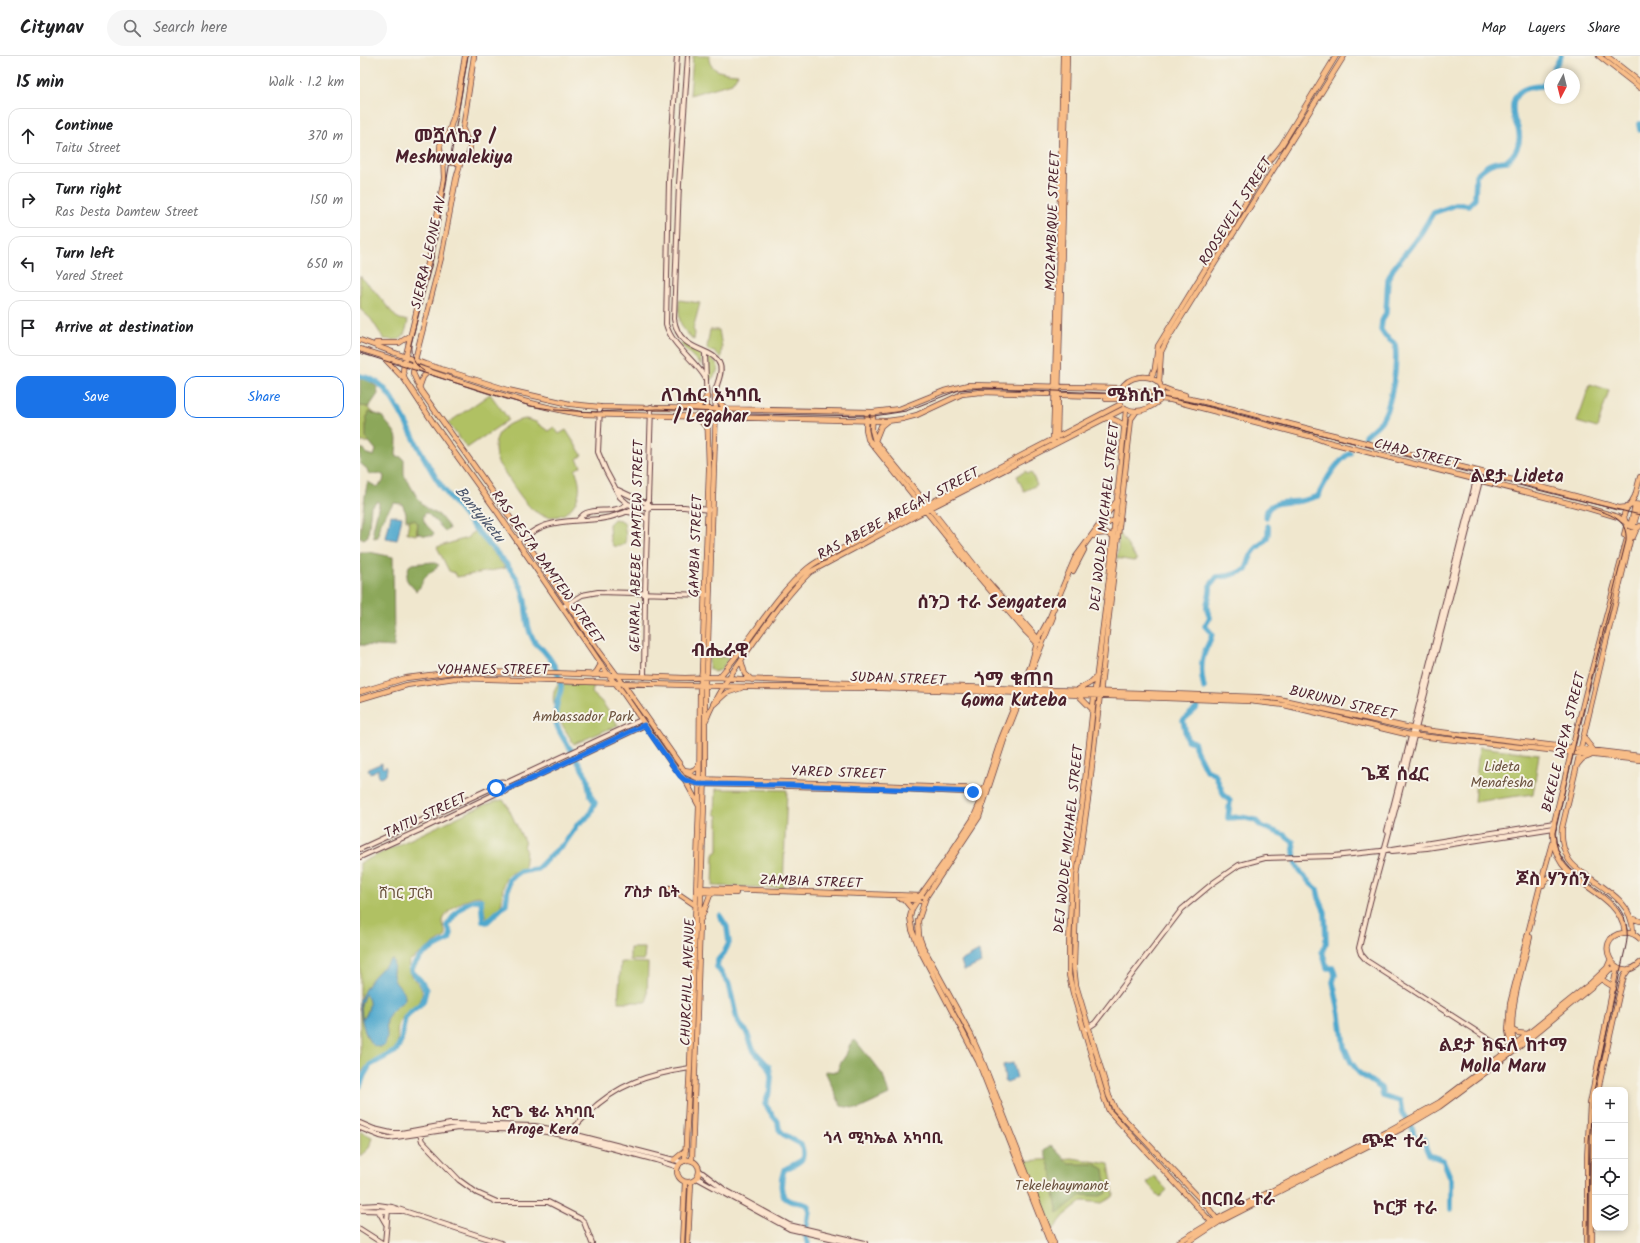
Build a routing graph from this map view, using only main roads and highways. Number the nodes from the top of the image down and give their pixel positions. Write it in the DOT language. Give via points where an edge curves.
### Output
graph roads {
  1 [pos="465,56"];
  2 [pos="474,56"];
  3 [pos="677,56"];
  4 [pos="688,56"];
  5 [pos="1063,56"];
  6 [pos="1067,56"];
  7 [pos="1336,56"];
  8 [pos="1344,56"];
  9 [pos="1599,56"];
  10 [pos="1607,56"];
  11 [pos="1640,82"];
  12 [pos="1316,88"];
  13 [pos="1640,88"];
  14 [pos="1322,92"];
  15 [pos="448,135"];
  16 [pos="466,138"];
  17 [pos="442,157"];
  18 [pos="461,162"];
  19 [pos="1192,291"];
  20 [pos="1197,294"];
  21 [pos="410,336"];
  22 [pos="360,340"];
  23 [pos="370,343"];
  24 [pos="360,349"];
  25 [pos="417,350"];
  26 [pos="705,353"];
  27 [pos="381,355"];
  28 [pos="405,357"];
  29 [pos="415,360"];
  30 [pos="404,363"];
  31 [pos="426,364"];
  32 [pos="414,366"];
  33 [pos="429,371"];
  34 [pos="1151,378"];
  35 [pos="706,379"];
  36 [pos="405,380"];
  37 [pos="1161,386"];
  38 [pos="1056,387"];
  39 [pos="419,388"];
  40 [pos="1121,388"];
  41 [pos="715,395"];
  42 [pos="1056,396"];
  43 [pos="707,398"];
  44 [pos="1120,400"];
  45 [pos="1158,402"];
  46 [pos="600,407"];
  47 [pos="651,407"];
  48 [pos="697,408"];
  49 [pos="707,408"];
  50 [pos="716,408"];
  51 [pos="726,409"];
  52 [pos="1125,409"];
  53 [pos="867,412"];
  54 [pos="873,412"];
  55 [pos="1136,412"];
  56 [pos="600,415"];
  57 [pos="651,415"];
  58 [pos="696,416"];
  59 [pos="707,417"];
  60 [pos="716,417"];
  61 [pos="723,418"];
  62 [pos="1106,418"];
  63 [pos="867,421"];
  64 [pos="873,421"];
  65 [pos="887,421"];
  66 [pos="1125,427"];
  67 [pos="707,428"];
  68 [pos="715,428"];
  69 [pos="1333,435"];
  70 [pos="1319,439"];
  71 [pos="1055,441"];
  72 [pos="873,442"];
  73 [pos="1124,465"];
  74 [pos="1480,472"];
  75 [pos="1640,477"];
  76 [pos="1478,480"];
  77 [pos="1640,489"];
  78 [pos="618,490"];
  79 [pos="1637,499"];
  80 [pos="1117,500"];
  81 [pos="628,504"];
  82 [pos="648,506"];
  83 [pos="1634,506"];
  84 [pos="637,507"];
  85 [pos="927,507"];
  86 [pos="709,510"];
  87 [pos="626,512"];
  88 [pos="1118,516"];
  89 [pos="578,519"];
  90 [pos="648,520"];
  91 [pos="1103,521"];
  92 [pos="1629,523"];
  93 [pos="1640,526"];
  94 [pos="1095,534"];
  95 [pos="523,538"];
  96 [pos="1116,539"];
  97 [pos="517,542"];
  98 [pos="1614,588"];
  99 [pos="645,593"];
  100 [pos="707,595"];
  101 [pos="565,606"];
  102 [pos="1611,619"];
  103 [pos="758,624"];
  104 [pos="764,628"];
  105 [pos="1044,630"];
  106 [pos="1030,631"];
  107 [pos="1039,643"];
  108 [pos="741,660"];
  109 [pos="602,664"];
  110 [pos="557,673"];
  111 [pos="593,675"];
  112 [pos="609,676"];
  113 [pos="618,676"];
  114 [pos="1097,676"];
  115 [pos="644,677"];
  116 [pos="719,677"];
  117 [pos="1029,677"];
  118 [pos="703,678"];
  119 [pos="728,678"];
  120 [pos="400,680"];
  121 [pos="752,680"];
  122 [pos="558,681"];
  123 [pos="614,682"];
  124 [pos="622,682"];
  125 [pos="638,682"];
  126 [pos="703,685"];
  127 [pos="723,685"];
  128 [pos="402,686"];
  129 [pos="752,687"];
  130 [pos="1023,688"];
  131 [pos="957,689"];
  132 [pos="1037,689"];
  133 [pos="996,690"];
  134 [pos="1075,690"];
  135 [pos="1095,691"];
  136 [pos="360,692"];
  137 [pos="1009,692"];
  138 [pos="1100,692"];
  139 [pos="1021,693"];
  140 [pos="631,695"];
  141 [pos="1073,696"];
  142 [pos="1079,696"];
  143 [pos="1094,697"];
  144 [pos="1100,697"];
  145 [pos="1230,698"];
  146 [pos="360,699"];
  147 [pos="1016,701"];
  148 [pos="1274,701"];
  149 [pos="1314,706"];
  150 [pos="1092,709"];
  151 [pos="710,710"];
  152 [pos="1313,712"];
  153 [pos="641,720"];
  154 [pos="704,723"];
  155 [pos="644,725"];
  156 [pos="1414,729"];
  157 [pos="1412,735"];
  158 [pos="1583,737"];
  159 [pos="1002,739"];
  160 [pos="1572,751"];
  161 [pos="1594,751"];
  162 [pos="1579,752"];
  163 [pos="1590,756"];
  164 [pos="1640,756"];
  165 [pos="699,760"];
  166 [pos="1640,760"];
  167 [pos="1576,766"];
  168 [pos="683,769"];
  169 [pos="688,775"];
  170 [pos="685,780"];
  171 [pos="702,782"];
  172 [pos="506,783"];
  173 [pos="496,786"];
  174 [pos="507,789"];
  175 [pos="986,791"];
  176 [pos="499,792"];
  177 [pos="699,806"];
  178 [pos="447,809"];
  179 [pos="438,813"];
  180 [pos="450,815"];
  181 [pos="441,820"];
  182 [pos="1554,825"];
  183 [pos="411,826"];
  184 [pos="403,830"];
  185 [pos="415,833"];
  186 [pos="387,837"];
  187 [pos="406,837"];
  188 [pos="378,841"];
  189 [pos="1553,841"];
  190 [pos="390,844"];
  191 [pos="381,848"];
  192 [pos="360,849"];
  193 [pos="1383,852"];
  194 [pos="360,857"];
  195 [pos="1569,872"];
  196 [pos="670,888"];
  197 [pos="926,888"];
  198 [pos="698,890"];
  199 [pos="715,892"];
  200 [pos="910,895"];
  201 [pos="1615,896"];
  202 [pos="903,898"];
  203 [pos="919,898"];
  204 [pos="925,899"];
  205 [pos="1609,902"];
  206 [pos="695,905"];
  207 [pos="912,910"];
  208 [pos="1631,918"];
  209 [pos="1640,921"];
  210 [pos="699,923"];
  211 [pos="915,932"];
  212 [pos="1625,932"];
  213 [pos="1640,932"];
  214 [pos="1634,934"];
  215 [pos="1640,939"];
  216 [pos="1610,961"];
  217 [pos="1640,963"];
  218 [pos="1617,967"];
  219 [pos="1629,969"];
  220 [pos="1601,979"];
  221 [pos="1614,989"];
  222 [pos="1089,1028"];
  223 [pos="1083,1030"];
  224 [pos="1512,1030"];
  225 [pos="1528,1034"];
  226 [pos="1513,1048"];
  227 [pos="1507,1051"];
  228 [pos="690,1068"];
  229 [pos="1599,1087"];
  230 [pos="1412,1120"];
  231 [pos="360,1123"];
  232 [pos="1594,1123"];
  233 [pos="360,1128"];
  234 [pos="419,1132"];
  235 [pos="568,1135"];
  236 [pos="686,1150"];
  237 [pos="1160,1156"];
  238 [pos="674,1160"];
  239 [pos="1155,1160"];
  240 [pos="684,1161"];
  241 [pos="692,1161"];
  242 [pos="678,1167"];
  243 [pos="700,1171"];
  244 [pos="697,1178"];
  245 [pos="685,1182"];
  246 [pos="691,1182"];
  247 [pos="360,1206"];
  248 [pos="388,1206"];
  249 [pos="360,1210"];
  250 [pos="378,1210"];
  251 [pos="757,1210"];
  252 [pos="388,1211"];
  253 [pos="402,1211"];
  254 [pos="1216,1222"];
  255 [pos="386,1224"];
  256 [pos="360,1229"];
  257 [pos="808,1232"];
  258 [pos="1051,1241"];
  259 [pos="384,1243"];
  260 [pos="500,1243"];
  261 [pos="592,1243"];
  262 [pos="682,1243"];
  263 [pos="688,1243"];
  264 [pos="852,1243"];
  265 [pos="865,1243"];
  266 [pos="1177,1243"];
  267 [pos="1187,1243"];
  268 [pos="1587,1243"];
  269 [pos="1592,1243"];
  1 -- 15 [label="main road" via="457,105"];
  2 -- 16 [label="main road" via="463,128"];
  3 -- 35 [label="main road" via="669,181 666,324 671,337"];
  4 -- 26 [label="main road" via="679,184 674,319 683,339"];
  5 -- 38 [label="main road, MOZAMBIQUE STREET"];
  6 -- 38 [label="main road, MOZAMBIQUE STREET"];
  7 -- 12 [label="main road, ROOSEVELT STREET"];
  8 -- 14 [label="main road, ROOSEVELT STREET"];
  9 -- 13 [label="main road"];
  10 -- 11 [label="main road"];
  12 -- 14 [label="main road"];
  12 -- 19 [label="main road, ROOSEVELT STREET"];
  14 -- 20 [label="main road, ROOSEVELT STREET"];
  15 -- 16 [label="main road" via="458,134"];
  15 -- 17 [label="main road" via="440,144"];
  16 -- 18 [label="main road" via="470,148 466,158"];
  17 -- 18 [label="main road" via="451,162"];
  17 -- 21 [label="main road" via="444,178 438,212 426,278"];
  18 -- 25 [label="main road, SIERRA LEONE AV" via="441,258"];
  19 -- 20 [label="main road"];
  19 -- 34 [label="main road, ROOSEVELT STREET" via="1158,346"];
  20 -- 37 [label="main road, ROOSEVELT STREET" via="1161,352"];
  21 -- 23 [label="main road" via="395,344"];
  21 -- 28 [label="main road"];
  22 -- 23 [label="main road"];
  23 -- 28 [label="main road"];
  24 -- 27 [label="main road"];
  25 -- 29 [label="main road, SIERRA LEONE AV"];
  25 -- 31 [label="main road" via="419,357"];
  26 -- 35 [label="main road"];
  26 -- 41 [label="main road" via="717,360 720,366"];
  27 -- 30 [label="main road"];
  27 -- 36 [label="main road, RAS DESTA DAMTEW STREET"];
  28 -- 29 [label="main road"];
  28 -- 30 [label="main road"];
  29 -- 31 [label="main road"];
  29 -- 32 [label="main road, SIERRA LEONE AV"];
  30 -- 32 [label="main road"];
  30 -- 36 [label="main road"];
  31 -- 46 [label="main road" via="519,392 570,404"];
  32 -- 33 [label="main road"];
  32 -- 39 [label="main road, RAS DESTA DAMTEW STREET" via="413,373"];
  33 -- 39 [label="main road" via="423,377"];
  33 -- 56 [label="main road" via="528,402 569,412"];
  34 -- 37 [label="main road"];
  34 -- 40 [label="main road" via="1136,378"];
  35 -- 43 [label="main road"];
  36 -- 97 [label="main road, RAS DESTA DAMTEW STREET"];
  37 -- 45 [label="main road, bridge"];
  37 -- 69 [label="main road, CHAD STREET" via="1174,392 1318,428"];
  38 -- 40 [label="main road"];
  38 -- 42 [label="main road"];
  38 -- 54 [label="main road" via="956,387 899,409"];
  38 -- 69 [label="main road, CHAD STREET" via="1157,393"];
  39 -- 95 [label="main road, RAS DESTA DAMTEW STREET"];
  40 -- 44 [label="main road, bridge"];
  41 -- 50 [label="main road"];
  41 -- 51 [label="main road" via="716,400"];
  42 -- 44 [label="main road"];
  42 -- 65 [label="main road" via="981,394 950,399 910,417"];
  42 -- 70 [label="main road, CHAD STREET" via="1139,397 1178,402"];
  42 -- 71 [label="main road"];
  43 -- 48 [label="main road"];
  43 -- 49 [label="main road"];
  44 -- 52 [label="main road"];
  44 -- 71 [label="main road, RAS ABEBE AREGAY STREET"];
  45 -- 55 [label="main road" via="1148,409"];
  45 -- 70 [label="main road, CHAD STREET"];
  46 -- 47 [label="main road"];
  46 -- 56 [label="main road"];
  47 -- 48 [label="main road"];
  47 -- 57 [label="main road, GENRAL ABEBE DAMTEW STREET"];
  48 -- 49 [label="main road"];
  49 -- 50 [label="main road"];
  49 -- 59 [label="main road, GAMBIA STREET"];
  50 -- 51 [label="main road"];
  50 -- 60 [label="main road, GAMBIA STREET"];
  51 -- 53 [label="main road"];
  52 -- 55 [label="main road"];
  52 -- 62 [label="main road, RAS ABEBE AREGAY STREET"];
  52 -- 66 [label="main road, DEJ WOLDE MICHAEL STREET"];
  53 -- 54 [label="main road"];
  53 -- 63 [label="main road"];
  54 -- 64 [label="main road"];
  55 -- 73 [label="main road, DEJ WOLDE MICHAEL STREET" via="1131,419"];
  56 -- 57 [label="main road"];
  56 -- 78 [label="main road" via="598,452"];
  57 -- 58 [label="main road"];
  57 -- 82 [label="main road, GENRAL ABEBE DAMTEW STREET"];
  58 -- 59 [label="main road"];
  58 -- 67 [label="main road"];
  59 -- 60 [label="main road"];
  59 -- 67 [label="main road, GAMBIA STREET"];
  60 -- 61 [label="main road"];
  60 -- 68 [label="main road, GAMBIA STREET"];
  61 -- 63 [label="main road"];
  61 -- 68 [label="main road"];
  62 -- 66 [label="main road" via="1122,422"];
  62 -- 71 [label="main road, RAS ABEBE AREGAY STREET"];
  63 -- 64 [label="main road"];
  63 -- 72 [label="main road" via="867,434"];
  64 -- 65 [label="main road"];
  64 -- 72 [label="main road"];
  65 -- 72 [label="main road" via="881,426"];
  66 -- 73 [label="main road, DEJ WOLDE MICHAEL STREET"];
  67 -- 86 [label="main road, GAMBIA STREET"];
  68 -- 86 [label="main road, GAMBIA STREET"];
  69 -- 74 [label="main road, CHAD STREET"];
  70 -- 76 [label="main road, CHAD STREET"];
  71 -- 85 [label="main road, RAS ABEBE AREGAY STREET"];
  72 -- 85 [label="main road"];
  73 -- 80 [label="main road, DEJ WOLDE MICHAEL STREET"];
  73 -- 88 [label="main road, DEJ WOLDE MICHAEL STREET"];
  74 -- 76 [label="main road"];
  74 -- 83 [label="main road, CHAD STREET" via="1619,508"];
  75 -- 83 [label="main road"];
  76 -- 92 [label="main road, CHAD STREET" via="1597,510"];
  76 -- 156 [label="main road"];
  77 -- 79 [label="main road"];
  78 -- 81 [label="main road"];
  78 -- 82 [label="main road"];
  80 -- 88 [label="main road, DEJ WOLDE MICHAEL STREET"];
  80 -- 91 [label="main road"];
  81 -- 84 [label="main road"];
  81 -- 89 [label="main road" via="609,511 584,513"];
  82 -- 84 [label="main road"];
  82 -- 86 [label="main road"];
  82 -- 90 [label="main road, GENRAL ABEBE DAMTEW STREET"];
  83 -- 92 [label="main road"];
  83 -- 92 [label="main road" via="1624,514"];
  84 -- 87 [label="main road"];
  85 -- 103 [label="main road, RAS ABEBE AREGAY STREET" via="810,566 790,584"];
  85 -- 104 [label="main road, RAS ABEBE AREGAY STREET" via="810,572"];
  85 -- 106 [label="main road"];
  85 -- 107 [label="main road" via="978,576 1026,632"];
  86 -- 100 [label="main road, GAMBIA STREET"];
  87 -- 89 [label="main road" via="612,517"];
  87 -- 90 [label="main road" via="640,514"];
  88 -- 91 [label="main road"];
  88 -- 94 [label="main road"];
  88 -- 96 [label="main road, DEJ WOLDE MICHAEL STREET"];
  89 -- 95 [label="main road" via="548,524"];
  90 -- 99 [label="main road, GENRAL ABEBE DAMTEW STREET"];
  91 -- 105 [label="main road" via="1075,558"];
  92 -- 93 [label="main road, CHAD STREET" via="1632,527"];
  92 -- 98 [label="main road" via="1616,568"];
  93 -- 102 [label="main road" via="1634,533"];
  94 -- 96 [label="main road" via="1107,533"];
  94 -- 107 [label="main road" via="1072,573"];
  95 -- 97 [label="main road"];
  95 -- 101 [label="main road, RAS DESTA DAMTEW STREET"];
  96 -- 114 [label="main road, DEJ WOLDE MICHAEL STREET"];
  96 -- 138 [label="main road, DEJ WOLDE MICHAEL STREET"];
  97 -- 101 [label="main road, RAS DESTA DAMTEW STREET"];
  98 -- 102 [label="main road, BEKELE WEYA STREET" via="1630,532"];
  98 -- 160 [label="main road, BEKELE WEYA STREET"];
  99 -- 100 [label="main road"];
  99 -- 101 [label="main road" via="590,593"];
  99 -- 115 [label="main road, GENRAL ABEBE DAMTEW STREET"];
  100 -- 118 [label="main road, GAMBIA STREET" via="707,672"];
  101 -- 109 [label="main road, RAS DESTA DAMTEW STREET"];
  101 -- 113 [label="main road, RAS DESTA DAMTEW STREET"];
  102 -- 158 [label="main road, BEKELE WEYA STREET"];
  103 -- 104 [label="main road"];
  103 -- 116 [label="main road, RAS ABEBE AREGAY STREET"];
  104 -- 108 [label="main road, RAS ABEBE AREGAY STREET"];
  105 -- 106 [label="main road"];
  105 -- 107 [label="main road"];
  106 -- 107 [label="main road"];
  107 -- 117 [label="main road"];
  107 -- 130 [label="main road"];
  108 -- 119 [label="main road, RAS ABEBE AREGAY STREET"];
  108 -- 121 [label="main road" via="745,674"];
  109 -- 111 [label="main road"];
  109 -- 112 [label="main road, RAS DESTA DAMTEW STREET"];
  110 -- 111 [label="main road, YOHANES STREET"];
  110 -- 120 [label="main road, YOHANES STREET" via="454,672"];
  110 -- 122 [label="main road"];
  111 -- 112 [label="main road, YOHANES STREET"];
  112 -- 113 [label="main road, YOHANES STREET"];
  112 -- 123 [label="main road, RAS DESTA DAMTEW STREET"];
  113 -- 115 [label="main road, YOHANES STREET"];
  113 -- 124 [label="main road, RAS DESTA DAMTEW STREET"];
  114 -- 134 [label="main road" via="1090,683"];
  114 -- 135 [label="main road, DEJ WOLDE MICHAEL STREET"];
  115 -- 118 [label="main road, YOHANES STREET"];
  116 -- 118 [label="main road, SUDAN STREET"];
  116 -- 119 [label="main road, SUDAN STREET"];
  117 -- 130 [label="main road"];
  117 -- 132 [label="main road"];
  118 -- 126 [label="main road, GAMBIA STREET"];
  119 -- 121 [label="main road, SUDAN STREET"];
  119 -- 127 [label="main road, RAS ABEBE AREGAY STREET"];
  120 -- 128 [label="main road"];
  120 -- 136 [label="main road, YOHANES STREET"];
  121 -- 131 [label="main road, SUDAN STREET"];
  122 -- 123 [label="main road, YOHANES STREET"];
  122 -- 128 [label="main road, YOHANES STREET" via="455,678"];
  123 -- 124 [label="main road"];
  123 -- 153 [label="main road, RAS DESTA DAMTEW STREET"];
  124 -- 125 [label="main road"];
  124 -- 140 [label="main road, RAS DESTA DAMTEW STREET"];
  125 -- 126 [label="main road"];
  125 -- 140 [label="main road" via="629,688"];
  126 -- 127 [label="main road, SUDAN STREET"];
  126 -- 154 [label="main road, CHURCHILL AVENUE"];
  126 -- 165 [label="main road, CHURCHILL AVENUE"];
  127 -- 129 [label="main road, SUDAN STREET"];
  127 -- 151 [label="main road, RAS ABEBE AREGAY STREET"];
  128 -- 146 [label="main road, YOHANES STREET"];
  129 -- 131 [label="main road, SUDAN STREET"];
  129 -- 151 [label="main road" via="738,688 726,693"];
  130 -- 132 [label="main road, SUDAN STREET"];
  130 -- 133 [label="main road, SUDAN STREET"];
  130 -- 139 [label="main road"];
  131 -- 133 [label="main road, SUDAN STREET"];
  132 -- 134 [label="main road, SUDAN STREET"];
  133 -- 137 [label="main road, SUDAN STREET"];
  134 -- 135 [label="main road, SUDAN STREET"];
  134 -- 141 [label="main road"];
  135 -- 138 [label="main road, SUDAN STREET"];
  135 -- 143 [label="main road, DEJ WOLDE MICHAEL STREET"];
  137 -- 139 [label="main road, SUDAN STREET"];
  137 -- 147 [label="main road"];
  138 -- 144 [label="main road, DEJ WOLDE MICHAEL STREET"];
  138 -- 145 [label="main road, BURUNDI STREET"];
  139 -- 141 [label="main road, SUDAN STREET"];
  139 -- 147 [label="main road"];
  139 -- 159 [label="main road"];
  140 -- 168 [label="main road, RAS DESTA DAMTEW STREET"];
  141 -- 142 [label="main road, SUDAN STREET"];
  142 -- 143 [label="main road, SUDAN STREET"];
  142 -- 150 [label="main road"];
  143 -- 144 [label="main road, SUDAN STREET"];
  143 -- 150 [label="main road, DEJ WOLDE MICHAEL STREET"];
  144 -- 145 [label="main road, BURUNDI STREET"];
  144 -- 222 [label="main road, DEJ WOLDE MICHAEL STREET" via="1077,876 1075,911 1075,979"];
  145 -- 148 [label="main road, BURUNDI STREET"];
  147 -- 159 [label="main road"];
  148 -- 149 [label="main road, BURUNDI STREET"];
  148 -- 152 [label="main road, BURUNDI STREET"];
  149 -- 152 [label="main road"];
  149 -- 156 [label="main road, BURUNDI STREET"];
  150 -- 223 [label="main road, DEJ WOLDE MICHAEL STREET" via="1072,875 1069,944 1070,982"];
  151 -- 154 [label="main road"];
  152 -- 157 [label="main road, BURUNDI STREET"];
  153 -- 155 [label="main road, RAS DESTA DAMTEW STREET"];
  153 -- 172 [label="main road"];
  154 -- 171 [label="main road, CHURCHILL AVENUE"];
  155 -- 170 [label="main road, RAS DESTA DAMTEW STREET"];
  155 -- 174 [label="main road"];
  156 -- 157 [label="main road"];
  156 -- 160 [label="main road, BURUNDI STREET"];
  157 -- 160 [label="main road, BURUNDI STREET"];
  157 -- 193 [label="main road"];
  158 -- 161 [label="main road"];
  158 -- 162 [label="main road, BEKELE WEYA STREET"];
  159 -- 175 [label="main road"];
  160 -- 162 [label="main road, BURUNDI STREET"];
  160 -- 182 [label="main road, BEKELE WEYA STREET"];
  161 -- 162 [label="main road"];
  161 -- 164 [label="main road"];
  162 -- 163 [label="main road"];
  162 -- 167 [label="main road, BEKELE WEYA STREET"];
  163 -- 166 [label="main road"];
  163 -- 167 [label="main road" via="1582,759"];
  165 -- 168 [label="main road" via="695,770 689,772"];
  165 -- 171 [label="main road, CHURCHILL AVENUE"];
  167 -- 201 [label="main road, BEKELE WEYA STREET" via="1562,828 1564,847 1572,864"];
  168 -- 169 [label="main road, RAS DESTA DAMTEW STREET"];
  169 -- 171 [label="main road, YARED STREET"];
  170 -- 171 [label="main road, YARED STREET"];
  170 -- 177 [label="main road, RAS DESTA DAMTEW STREET"];
  171 -- 175 [label="main road, YARED STREET"];
  171 -- 177 [label="main road, CHURCHILL AVENUE"];
  171 -- 198 [label="main road, CHURCHILL AVENUE"];
  172 -- 173 [label="main road" via="500,782"];
  172 -- 174 [label="main road"];
  173 -- 176 [label="main road"];
  173 -- 178 [label="main road, TAITU STREET"];
  174 -- 176 [label="main road"];
  175 -- 197 [label="main road" via="968,827"];
  175 -- 204 [label="main road" via="976,822"];
  176 -- 180 [label="main road, TAITU STREET"];
  177 -- 198 [label="main road, CHURCHILL AVENUE"];
  178 -- 179 [label="main road, TAITU STREET"];
  178 -- 180 [label="main road"];
  179 -- 181 [label="main road"];
  179 -- 183 [label="main road, TAITU STREET"];
  180 -- 181 [label="main road, TAITU STREET"];
  181 -- 185 [label="main road, TAITU STREET"];
  182 -- 189 [label="main road, BEKELE WEYA STREET"];
  182 -- 193 [label="main road"];
  183 -- 184 [label="main road, TAITU STREET"];
  183 -- 185 [label="main road"];
  184 -- 186 [label="main road, TAITU STREET"];
  184 -- 187 [label="main road"];
  185 -- 187 [label="main road, TAITU STREET"];
  186 -- 188 [label="main road, TAITU STREET"];
  186 -- 190 [label="main road"];
  187 -- 190 [label="main road, TAITU STREET"];
  188 -- 191 [label="main road"];
  188 -- 192 [label="main road, TAITU STREET"];
  189 -- 195 [label="main road, BEKELE WEYA STREET" via="1561,862"];
  189 -- 226 [label="main road" via="1510,1004 1508,1024"];
  190 -- 191 [label="main road, TAITU STREET"];
  191 -- 194 [label="main road, TAITU STREET"];
  193 -- 222 [label="main road" via="1261,858 1239,865 1182,909"];
  193 -- 227 [label="main road" via="1359,946 1362,956 1382,972"];
  195 -- 205 [label="main road, BEKELE WEYA STREET"];
  195 -- 224 [label="main road" via="1553,875 1545,880 1515,1000"];
  196 -- 206 [label="main road"];
  197 -- 200 [label="main road"];
  197 -- 203 [label="main road"];
  198 -- 199 [label="main road, ZAMBIA STREET"];
  198 -- 200 [label="main road, ZAMBIA STREET"];
  198 -- 206 [label="main road, CHURCHILL AVENUE"];
  198 -- 210 [label="main road, CHURCHILL AVENUE"];
  199 -- 202 [label="main road, ZAMBIA STREET"];
  199 -- 210 [label="main road" via="710,895"];
  200 -- 203 [label="main road, ZAMBIA STREET"];
  201 -- 205 [label="main road"];
  201 -- 208 [label="main road, BEKELE WEYA STREET" via="1624,904"];
  202 -- 203 [label="main road, ZAMBIA STREET"];
  202 -- 207 [label="main road"];
  203 -- 204 [label="main road, ZAMBIA STREET"];
  203 -- 207 [label="main road"];
  204 -- 211 [label="main road"];
  205 -- 212 [label="main road, BEKELE WEYA STREET" via="1621,916"];
  206 -- 228 [label="main road, CHURCHILL AVENUE"];
  207 -- 211 [label="main road" via="910,923"];
  208 -- 209 [label="main road"];
  208 -- 214 [label="main road, BEKELE WEYA STREET"];
  210 -- 241 [label="main road, CHURCHILL AVENUE"];
  211 -- 258 [label="main road" via="982,1060"];
  212 -- 214 [label="main road"];
  212 -- 216 [label="main road" via="1616,935 1609,943 1607,952"];
  213 -- 214 [label="main road"];
  214 -- 215 [label="main road"];
  216 -- 218 [label="main road"];
  216 -- 225 [label="main road" via="1607,968"];
  217 -- 219 [label="main road"];
  218 -- 219 [label="main road"];
  218 -- 220 [label="main road" via="1609,970"];
  218 -- 221 [label="main road"];
  219 -- 229 [label="main road" via="1624,976 1619,995"];
  220 -- 221 [label="main road"];
  220 -- 226 [label="main road"];
  221 -- 268 [label="main road" via="1590,1104"];
  222 -- 223 [label="main road"];
  222 -- 237 [label="main road, DEJ WOLDE MICHAEL STREET" via="1115,1109"];
  223 -- 239 [label="main road, DEJ WOLDE MICHAEL STREET" via="1110,1112"];
  224 -- 225 [label="main road"];
  224 -- 226 [label="main road"];
  225 -- 226 [label="main road"];
  226 -- 227 [label="main road"];
  226 -- 230 [label="main road" via="1454,1097"];
  227 -- 230 [label="main road" via="1450,1096"];
  228 -- 235 [label="main road" via="650,1076 617,1090 598,1104"];
  228 -- 236 [label="main road, CHURCHILL AVENUE"];
  230 -- 254 [label="main road"];
  231 -- 234 [label="main road" via="391,1133"];
  232 -- 269 [label="main road"];
  233 -- 234 [label="main road" via="389,1138"];
  234 -- 235 [label="main road" via="450,1124 467,1124 534,1128"];
  234 -- 261 [label="main road" via="422,1141 458,1180 470,1188 498,1202 553,1203 581,1219"];
  235 -- 238 [label="main road"];
  235 -- 242 [label="main road"];
  236 -- 238 [label="main road"];
  236 -- 240 [label="main road, CHURCHILL AVENUE"];
  237 -- 239 [label="main road"];
  237 -- 254 [label="main road, DEJ WOLDE MICHAEL STREET"];
  238 -- 240 [label="main road"];
  239 -- 254 [label="main road, DEJ WOLDE MICHAEL STREET"];
  240 -- 241 [label="main road"];
  240 -- 242 [label="main road"];
  241 -- 243 [label="main road"];
  242 -- 245 [label="main road" via="678,1176"];
  243 -- 244 [label="main road"];
  243 -- 251 [label="main road"];
  244 -- 246 [label="main road"];
  244 -- 251 [label="main road"];
  245 -- 246 [label="main road"];
  245 -- 262 [label="main road"];
  246 -- 263 [label="main road"];
  247 -- 248 [label="main road"];
  248 -- 252 [label="main road"];
  248 -- 253 [label="main road"];
  249 -- 250 [label="main road"];
  250 -- 252 [label="main road"];
  250 -- 255 [label="main road"];
  251 -- 257 [label="main road" via="786,1228"];
  252 -- 253 [label="main road"];
  252 -- 255 [label="main road"];
  253 -- 260 [label="main road"];
  254 -- 266 [label="main road"];
  254 -- 267 [label="main road"];
  255 -- 259 [label="main road"];
  256 -- 259 [label="main road"];
  257 -- 264 [label="main road"];
  257 -- 265 [label="main road"];
}
